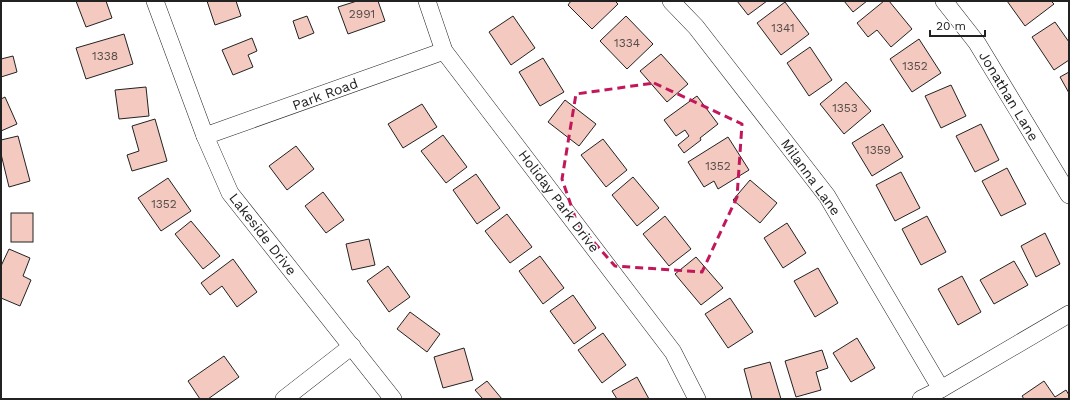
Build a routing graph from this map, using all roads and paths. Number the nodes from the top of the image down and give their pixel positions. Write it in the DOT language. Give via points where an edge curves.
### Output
graph roads {
  1 [pos="155,1"];
  2 [pos="427,1"];
  3 [pos="671,1"];
  4 [pos="944,1"];
  5 [pos="444,51"];
  6 [pos="205,136"];
  7 [pos="1069,195"];
  8 [pos="1069,314"];
  9 [pos="352,346"];
  10 [pos="941,389"];
  11 [pos="284,399"];
  12 [pos="393,399"];
  13 [pos="697,399"];
  14 [pos="921,399"];
  1 -- 6 [label="street, Lakeside Drive"];
  2 -- 5 [label="street, Holiday Park Drive"];
  3 -- 10 [label="street, Milanna Lane" via="696,27 828,196"];
  4 -- 7 [label="street, Jonathan Lane" via="977,43"];
  5 -- 6 [label="street, Park Road"];
  5 -- 13 [label="street, Holiday Park Drive" via="673,352"];
  6 -- 9 [label="street, Lakeside Drive" via="230,193"];
  8 -- 10 [label="street"];
  9 -- 11 [label="street"];
  9 -- 12 [label="street, Lakeside Drive"];
  10 -- 14 [label="street"];
}
